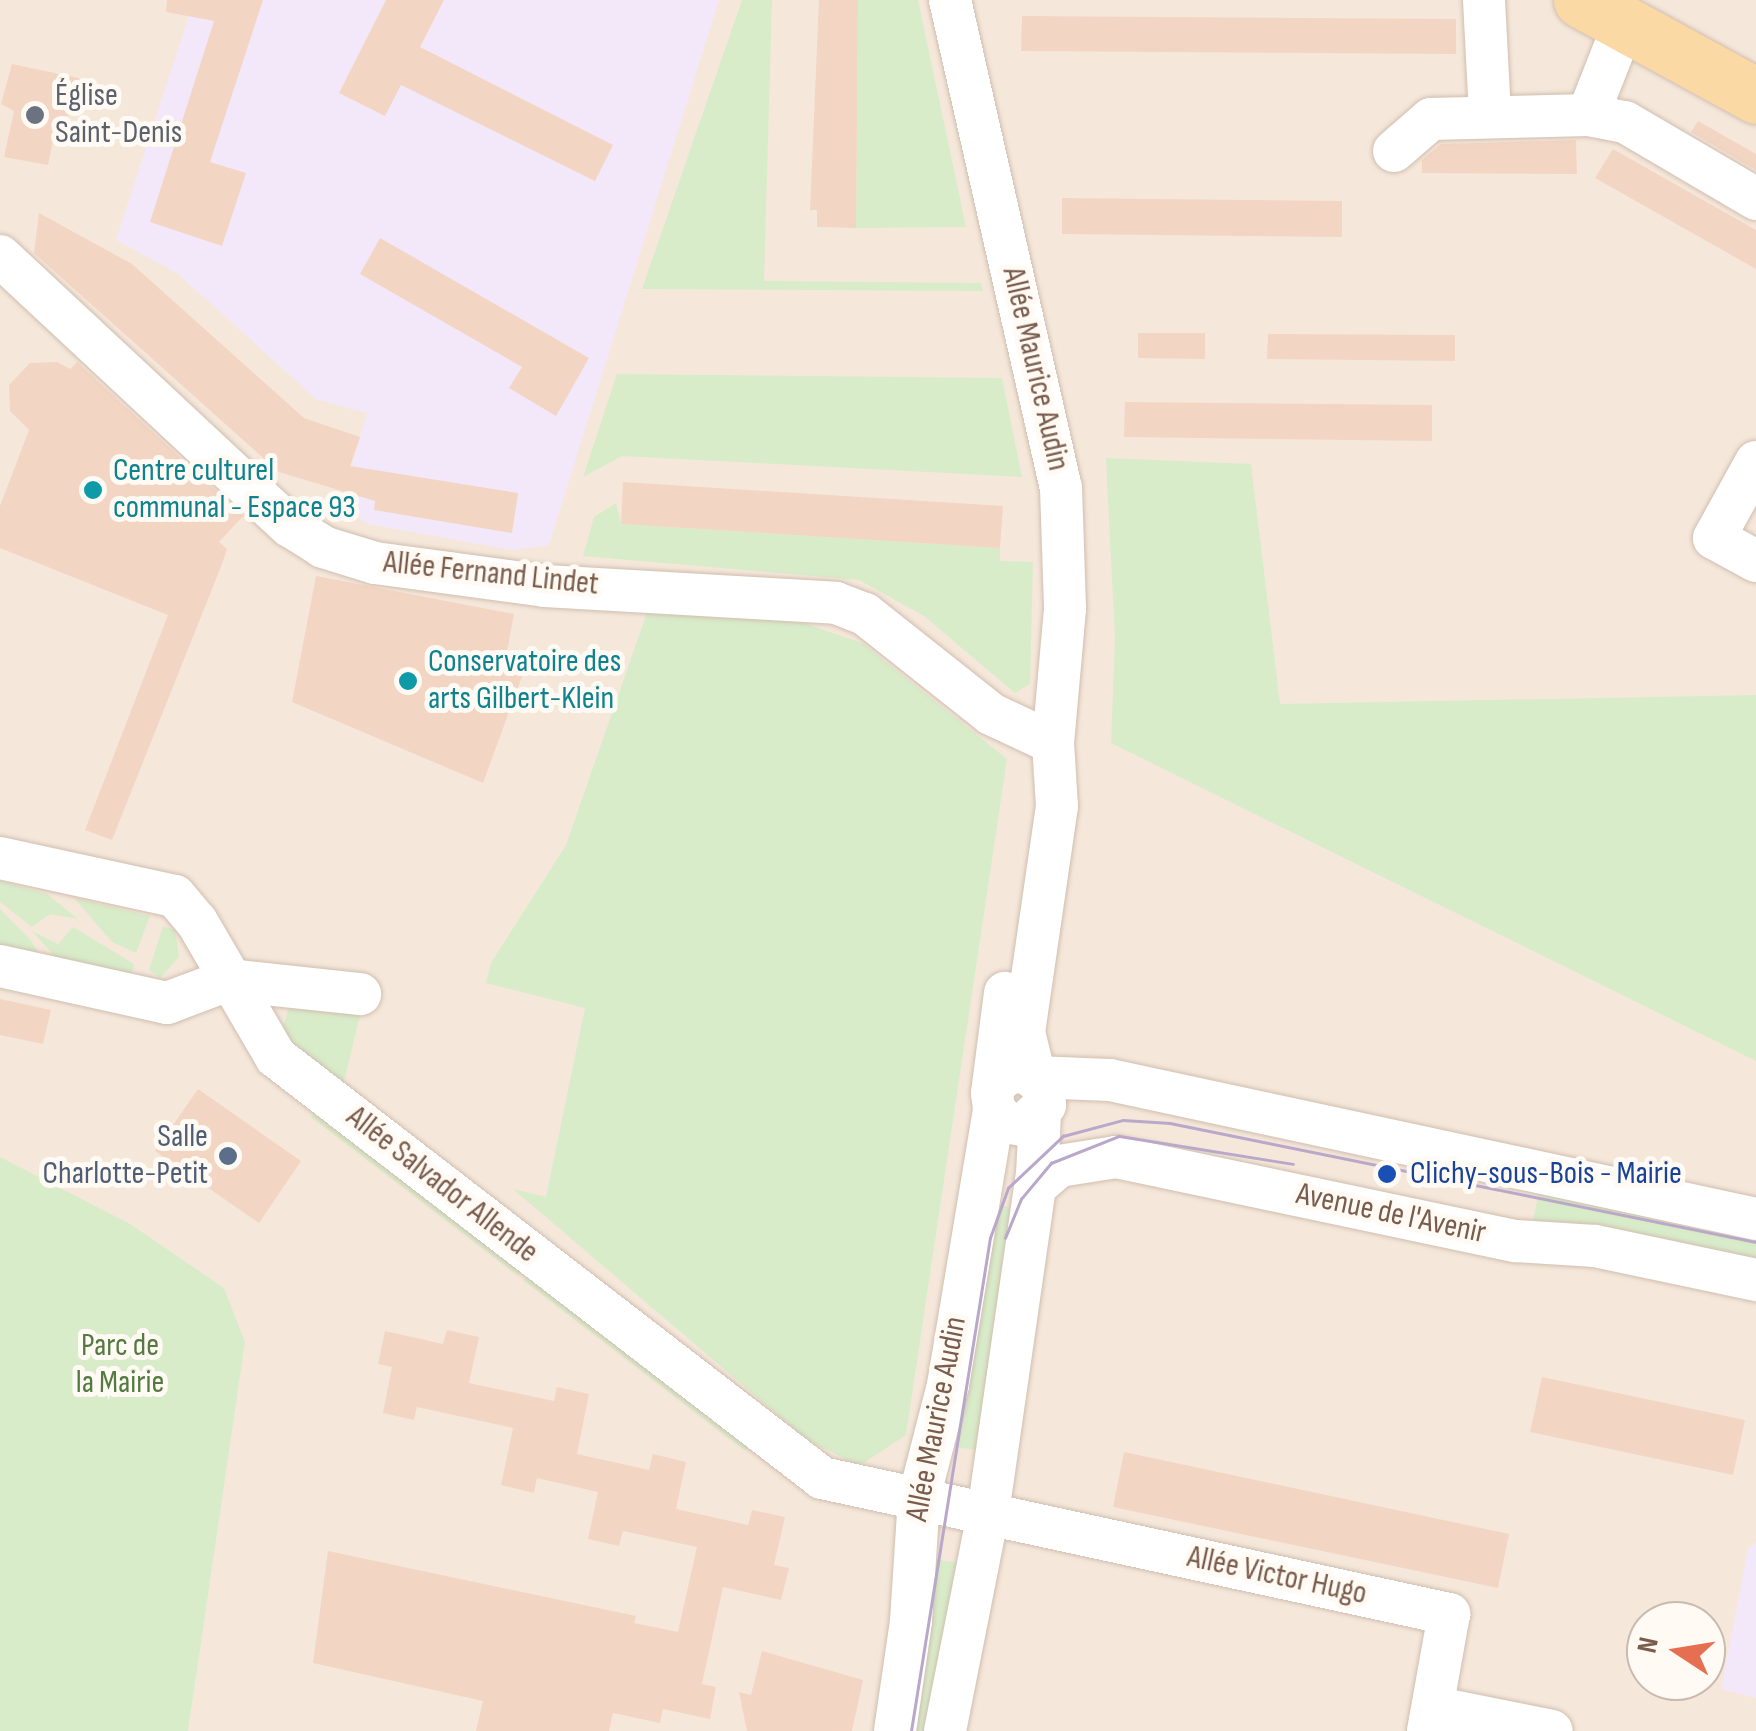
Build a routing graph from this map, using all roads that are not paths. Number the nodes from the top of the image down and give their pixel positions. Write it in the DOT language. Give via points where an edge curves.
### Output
graph roads {
  1 [pos="951,0"];
  2 [pos="1484,0"];
  3 [pos="1603,10"];
  4 [pos="1756,96"];
  5 [pos="1490,114"];
  6 [pos="1588,115"];
  7 [pos="1394,151"];
  8 [pos="1756,199"];
  9 [pos="0,256"];
  10 [pos="1756,462"];
  11 [pos="1756,562"];
  12 [pos="1053,743"];
  13 [pos="0,858"];
  14 [pos="0,966"];
  15 [pos="228,980"];
  16 [pos="360,994"];
  17 [pos="1022,1108"];
  18 [pos="1075,1160"];
  19 [pos="1036,1186"];
  20 [pos="1756,1219"];
  21 [pos="1756,1280"];
  22 [pos="919,1498"];
  23 [pos="988,1514"];
  24 [pos="1430,1719"];
  25 [pos="895,1731"];
  26 [pos="945,1731"];
  27 [pos="1552,1731"];
  1 -- 12 [label="street, Allée Maurice Audin" via="1061,486 1065,609"];
  2 -- 5 [label="street"];
  3 -- 4 [label="main road"];
  3 -- 6 [label="street"];
  5 -- 6 [label="street"];
  5 -- 7 [label="street" via="1432,120"];
  6 -- 8 [label="street" via="1625,122"];
  9 -- 12 [label="street, Allée Fernand Lindet" via="290,526 323,548 375,563 545,586 836,603 865,614 991,714"];
  10 -- 11 [label="street" via="1714,538"];
  12 -- 17 [label="street, Allée Maurice Audin" via="1033,803"];
  13 -- 15 [label="street, Allée Salvador Allende" via="175,896 198,922"];
  14 -- 15 [label="street" via="167,1003"];
  15 -- 16 [label="street"];
  15 -- 22 [label="street, Allée Salvador Allende" via="276,1057 806,1469 837,1483"];
  17 -- 18 [label="street"];
  17 -- 19 [label="street, Allée Maurice Audin"];
  17 -- 20 [label="street" via="1110,1080"];
  17 -- 22 [label="street, Allée Maurice Audin"];
  18 -- 19 [label="street"];
  18 -- 21 [label="street, Avenue de l'Avenir" via="1139,1161 1516,1240 1595,1246"];
  19 -- 23 [label="street, Allée Maurice Audin"];
  22 -- 23 [label="street, Allée Salvador Allende"];
  22 -- 25 [label="street, Allée Maurice Audin" via="912,1621"];
  23 -- 24 [label="street, Allée Victor Hugo" via="1449,1614"];
  23 -- 26 [label="street, Allée Maurice Audin"];
  24 -- 27 [label="street"];
}
